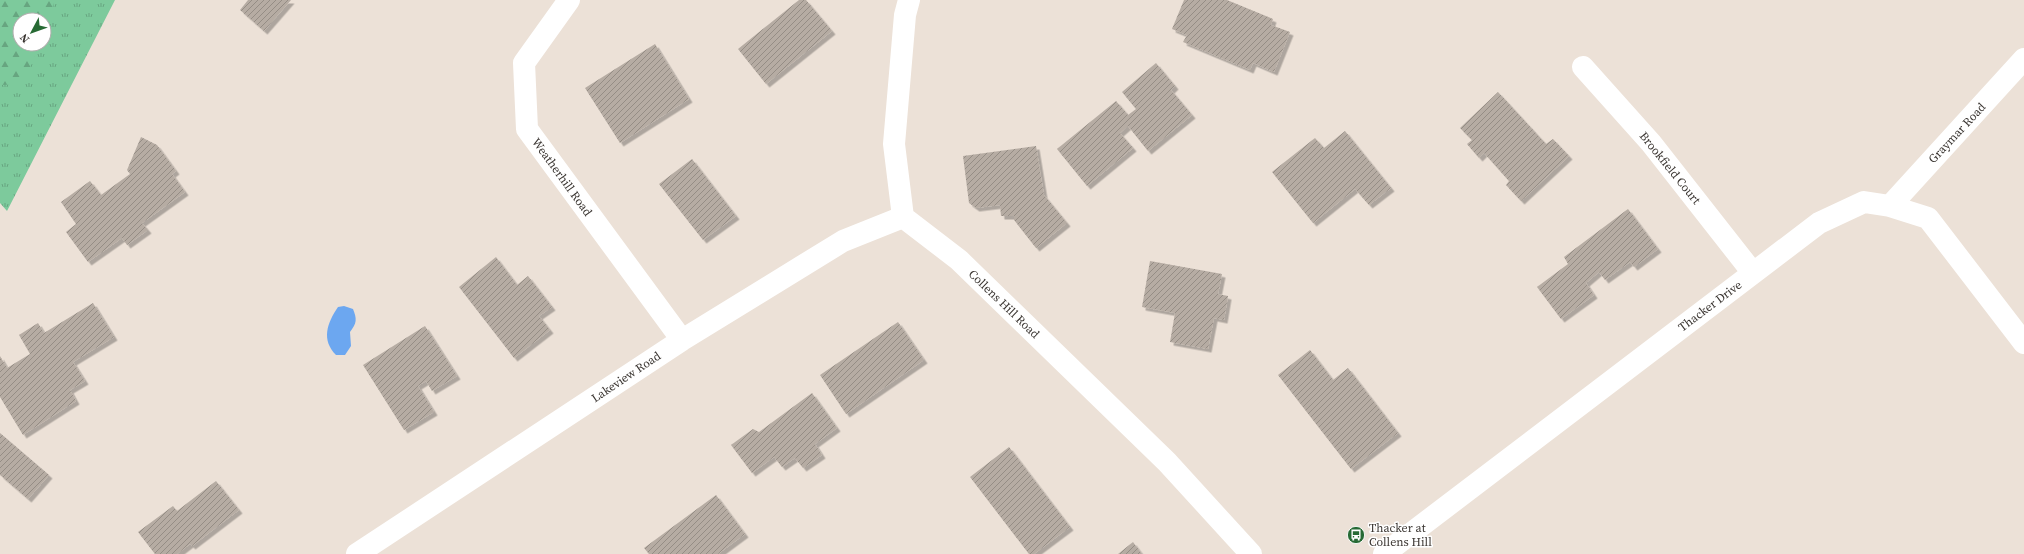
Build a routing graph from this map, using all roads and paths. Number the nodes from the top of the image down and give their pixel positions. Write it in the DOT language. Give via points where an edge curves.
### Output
graph roads {
  1 [pos="569,0"];
  2 [pos="909,0"];
  3 [pos="2024,59"];
  4 [pos="1583,67"];
  5 [pos="1890,206"];
  6 [pos="903,217"];
  7 [pos="1753,273"];
  8 [pos="682,340"];
  9 [pos="2024,343"];
  10 [pos="357,554"];
  11 [pos="1251,554"];
  12 [pos="1384,554"];
  1 -- 8 [label="street, Weatherhill Road" via="524,63 527,129"];
  2 -- 6 [label="street" via="905,15 894,144"];
  3 -- 5 [label="street, Graymar Road"];
  4 -- 7 [label="street, Brookfield Court" via="1651,143"];
  5 -- 7 [label="street, Thacker Drive" via="1864,202 1819,223"];
  5 -- 9 [label="street, Thacker Drive" via="1928,218"];
  6 -- 8 [label="street, Lakeview Road" via="843,242"];
  6 -- 11 [label="street, Collens Hill Road" via="959,260 1167,462"];
  7 -- 12 [label="street, Thacker Drive"];
  8 -- 10 [label="street, Lakeview Road"];
}
